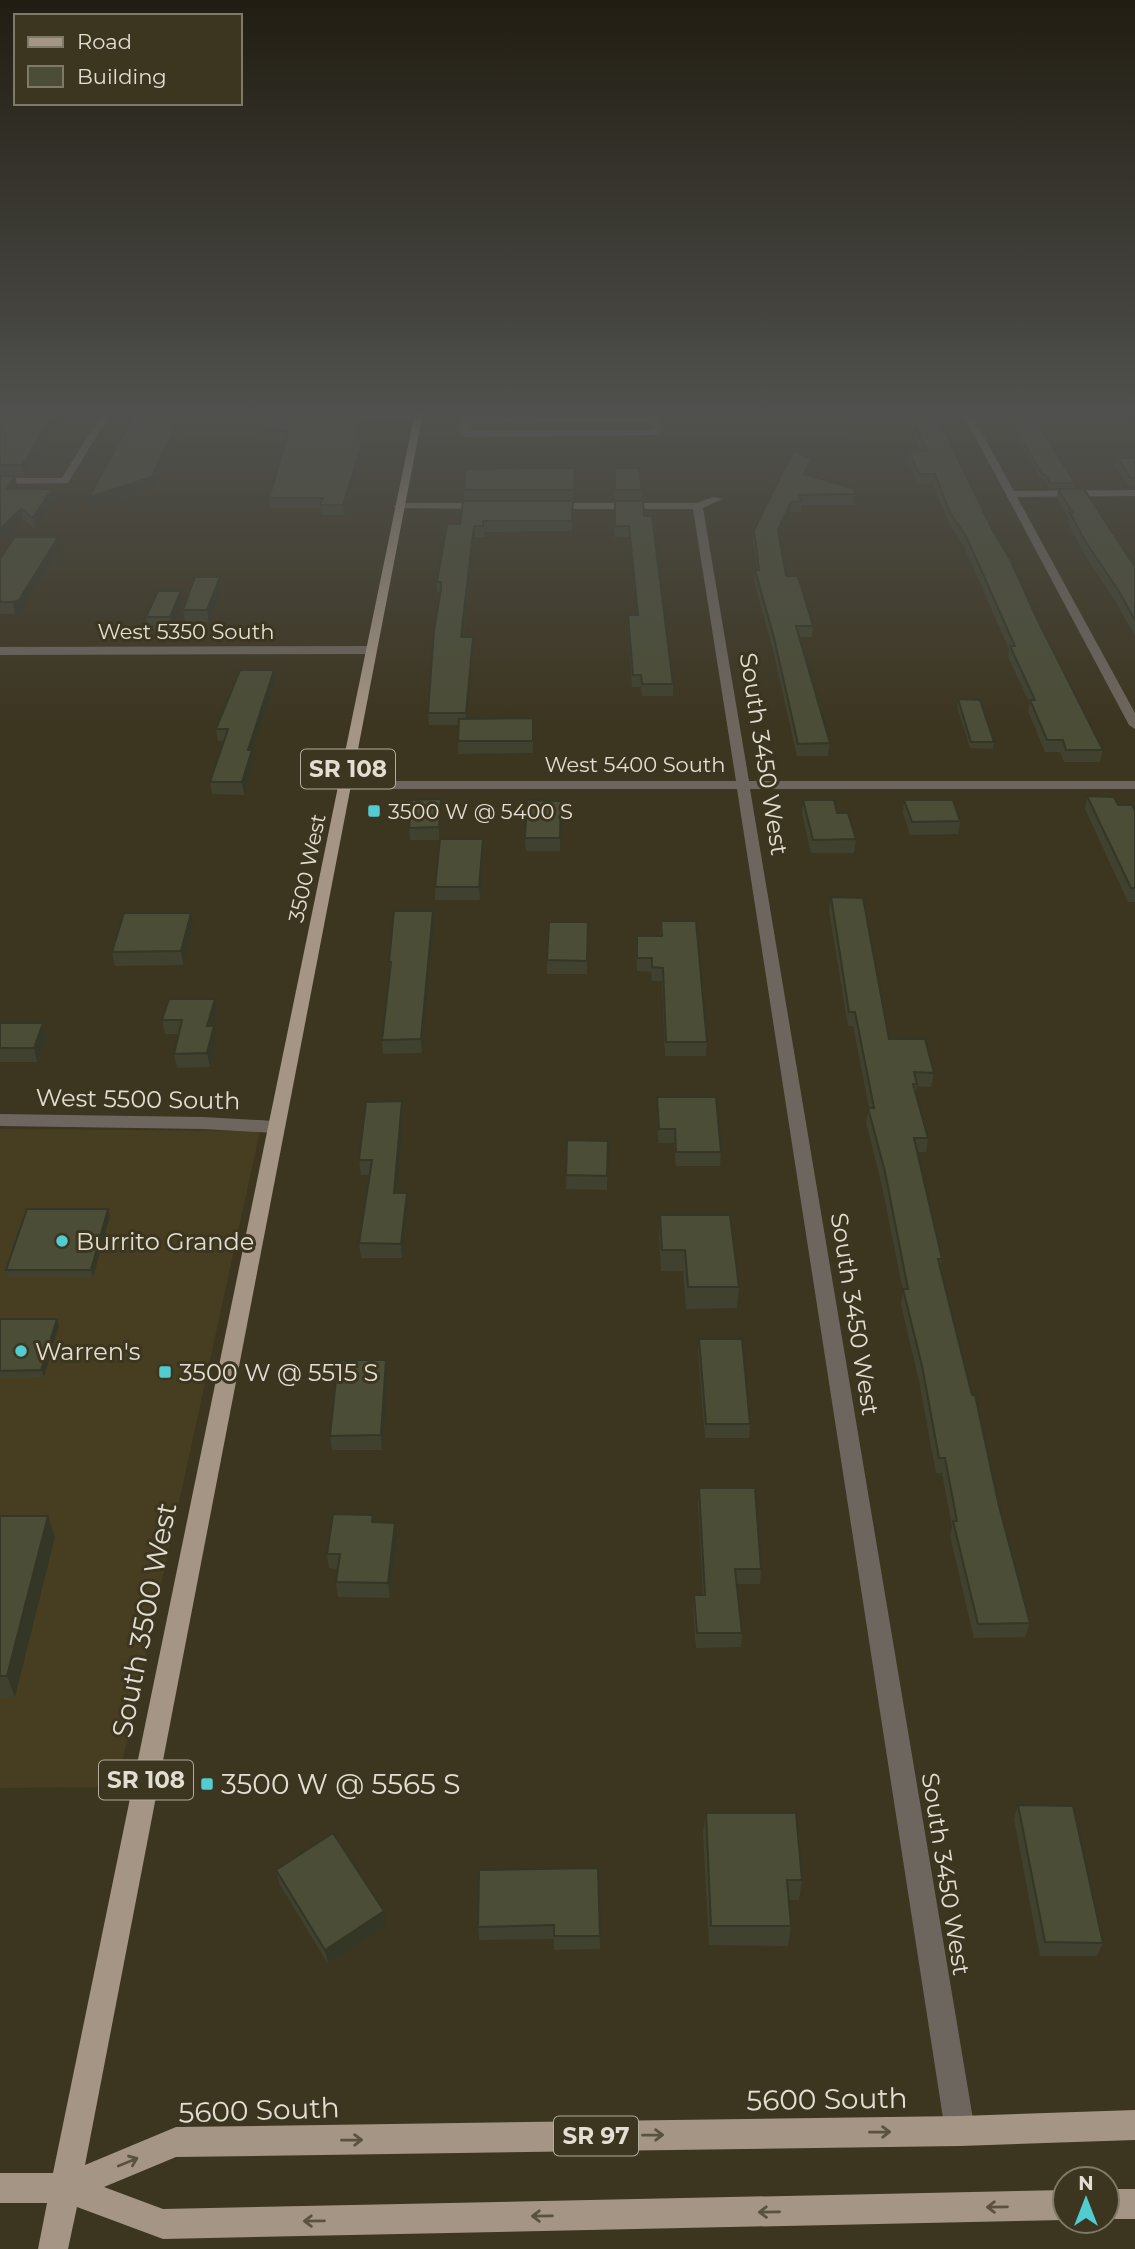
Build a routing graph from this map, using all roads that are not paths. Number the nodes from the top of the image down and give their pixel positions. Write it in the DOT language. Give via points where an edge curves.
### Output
graph roads {
  1 [pos="397,517"];
  2 [pos="709,517"];
  3 [pos="1023,517"];
  4 [pos="371,650"];
  5 [pos="0,651"];
  6 [pos="1135,725"];
  7 [pos="345,785"];
  8 [pos="743,785"];
  9 [pos="1135,785"];
  10 [pos="0,1120"];
  11 [pos="275,1127"];
  12 [pos="1135,2124"];
  13 [pos="960,2130"];
  14 [pos="0,2188"];
  15 [pos="65,2188"];
  16 [pos="1051,2205"];
  17 [pos="53,2249"];
  1 -- 4 [label="main road, 3500 West / SR 108"];
  2 -- 8 [label="street, South 3450 West"];
  3 -- 6 [label="street"];
  4 -- 5 [label="street, West 5350 South"];
  4 -- 7 [label="main road, 3500 West / SR 108"];
  7 -- 8 [label="street, West 5400 South"];
  7 -- 11 [label="main road, 3500 West / SR 108"];
  8 -- 9 [label="street, West 5400 South"];
  8 -- 13 [label="street, South 3450 West"];
  10 -- 11 [label="street, West 5500 South"];
  11 -- 15 [label="main road, South 3500 West / SR 108"];
  12 -- 13 [label="main road, 5600 South / SR 97"];
  15 -- 13 [label="main road, 5600 South / SR 97, one-way" via="176,2142"];
  14 -- 15 [label="main road, SR 97"];
  16 -- 15 [label="main road, SR 97, one-way" via="163,2224"];
  15 -- 17 [label="main road, South 3500 West / SR 108"];
}
